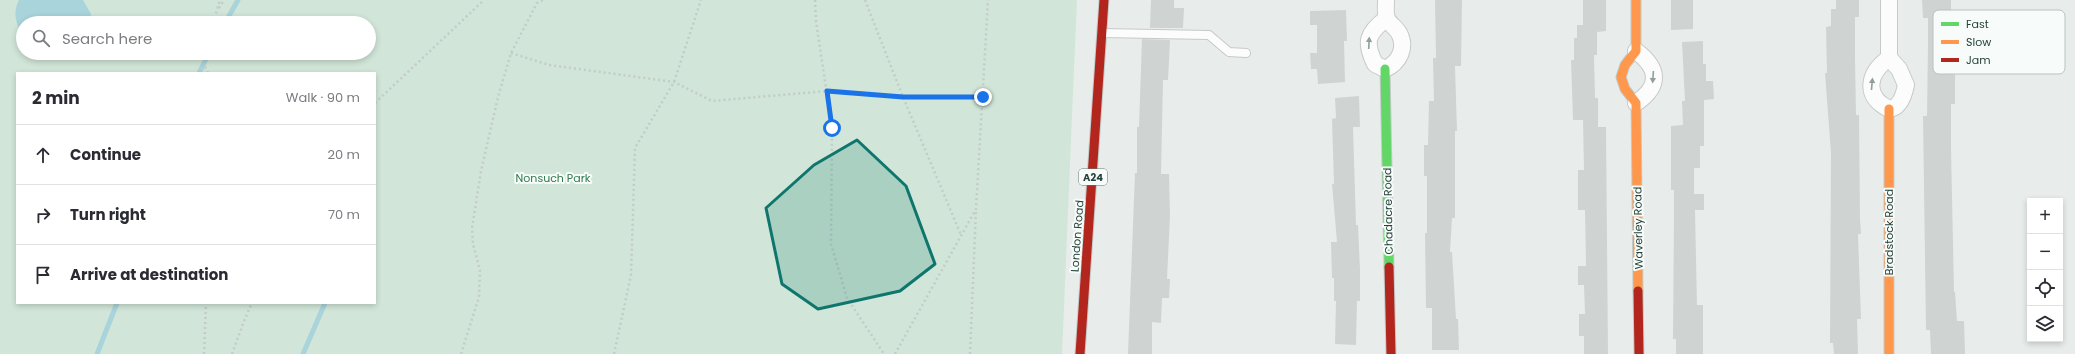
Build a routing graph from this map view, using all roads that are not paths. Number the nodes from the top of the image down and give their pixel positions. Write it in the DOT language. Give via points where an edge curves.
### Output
graph roads {
  1 [pos="1104,0"];
  2 [pos="1386,0"];
  3 [pos="1636,0"];
  4 [pos="1889,0"];
  5 [pos="1387,18"];
  6 [pos="1102,33"];
  7 [pos="1636,51"];
  8 [pos="1246,52"];
  9 [pos="1889,58"];
  10 [pos="1385,69"];
  11 [pos="1636,103"];
  12 [pos="1888,109"];
  13 [pos="1080,354"];
  14 [pos="1391,354"];
  15 [pos="1639,354"];
  16 [pos="1889,354"];
  1 -- 6 [label="main road, London Road / A24"];
  2 -- 5 [label="street"];
  3 -- 7 [label="main road"];
  4 -- 9 [label="street"];
  5 -- 10 [label="street" via="1400,34 1403,45 1394,65"];
  10 -- 5 [label="street, one-way" via="1375,64 1368,45 1371,33"];
  6 -- 8 [label="lane" via="1209,35 1229,52"];
  6 -- 13 [label="main road, London Road / A24"];
  7 -- 11 [label="main road" via="1628,60 1620,77 1622,86"];
  7 -- 11 [label="street, one-way" via="1647,58 1655,76 1647,96"];
  12 -- 9 [label="street, one-way" via="1876,99 1872,92 1872,82 1876,69"];
  9 -- 12 [label="street" via="1899,69 1906,85 1899,103 1893,109"];
  10 -- 14 [label="main road, Chadacre Road"];
  11 -- 15 [label="main road, Waverley Road"];
  12 -- 16 [label="main road, Bradstock Road"];
}
